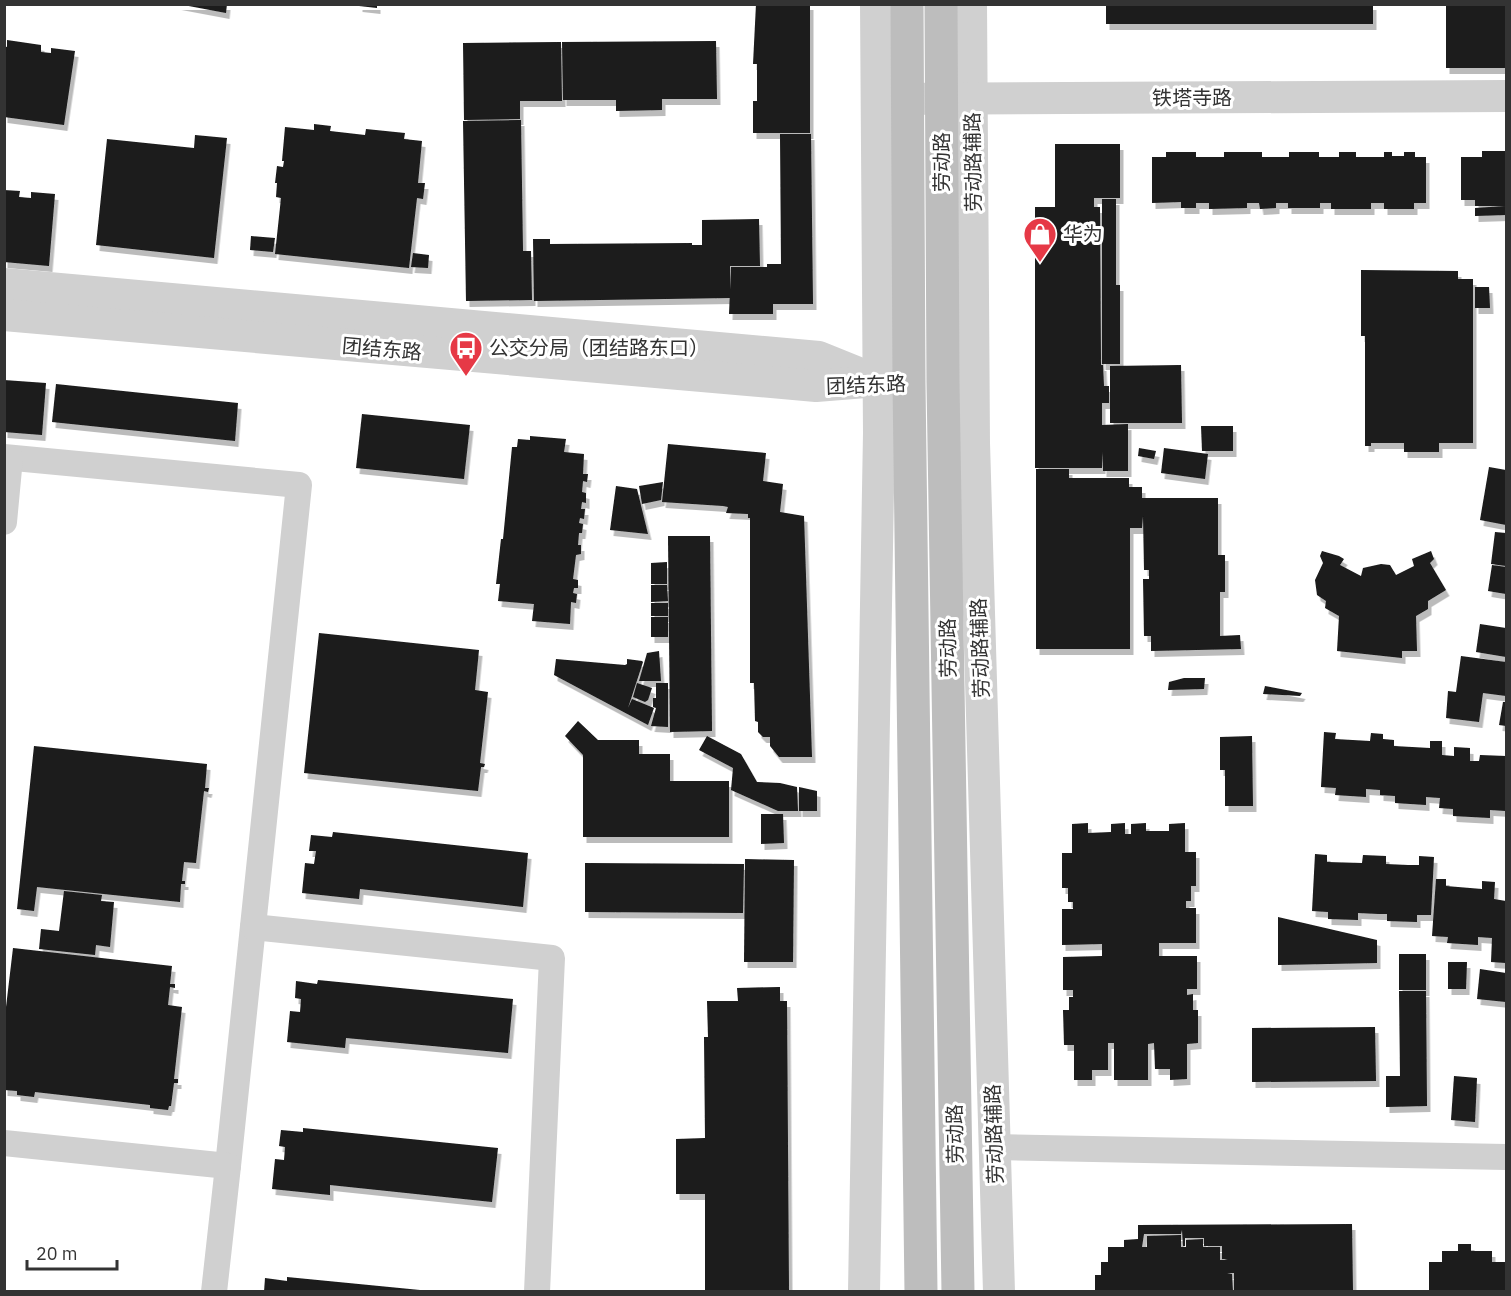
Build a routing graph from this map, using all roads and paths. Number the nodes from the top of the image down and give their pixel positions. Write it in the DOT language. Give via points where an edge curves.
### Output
graph roads {
  1 [pos="876,4"];
  2 [pos="907,4"];
  3 [pos="941,4"];
  4 [pos="971,4"];
  5 [pos="1506,96"];
  6 [pos="892,99"];
  7 [pos="957,99"];
  8 [pos="4,284"];
  9 [pos="4,315"];
  10 [pos="893,382"];
  11 [pos="959,384"];
  12 [pos="7,458"];
  13 [pos="4,522"];
  14 [pos="253,927"];
  15 [pos="4,1143"];
  16 [pos="994,1147"];
  17 [pos="1506,1157"];
  18 [pos="228,1166"];
  19 [pos="214,1292"];
  20 [pos="537,1292"];
  21 [pos="864,1292"];
  22 [pos="921,1292"];
  23 [pos="958,1292"];
  24 [pos="999,1292"];
  1 -- 6 [label="street"];
  2 -- 6 [label="main road, 劳动路"];
  3 -- 7 [label="main road, 劳动路"];
  4 -- 7 [label="street, 劳动路辅路"];
  5 -- 7 [label="street, 铁塔寺路"];
  6 -- 7 [label="street, 铁塔寺路"];
  6 -- 10 [label="main road, 劳动路"];
  7 -- 11 [label="main road, 劳动路"];
  8 -- 10 [label="street" via="819,357"];
  9 -- 10 [label="street, 团结东路" via="816,386"];
  10 -- 11 [label="street, 团结东路"];
  10 -- 21 [label="street" via="879,445"];
  10 -- 22 [label="main road, 劳动路"];
  11 -- 16 [label="street, 劳动路辅路" via="975,467"];
  11 -- 23 [label="main road, 劳动路"];
  12 -- 13 [label="street"];
  12 -- 14 [label="street" via="299,485"];
  14 -- 18 [label="street"];
  14 -- 20 [label="street" via="552,958"];
  15 -- 18 [label="street"];
  16 -- 17 [label="street"];
  16 -- 24 [label="street, 劳动路辅路"];
  18 -- 19 [label="street"];
}
